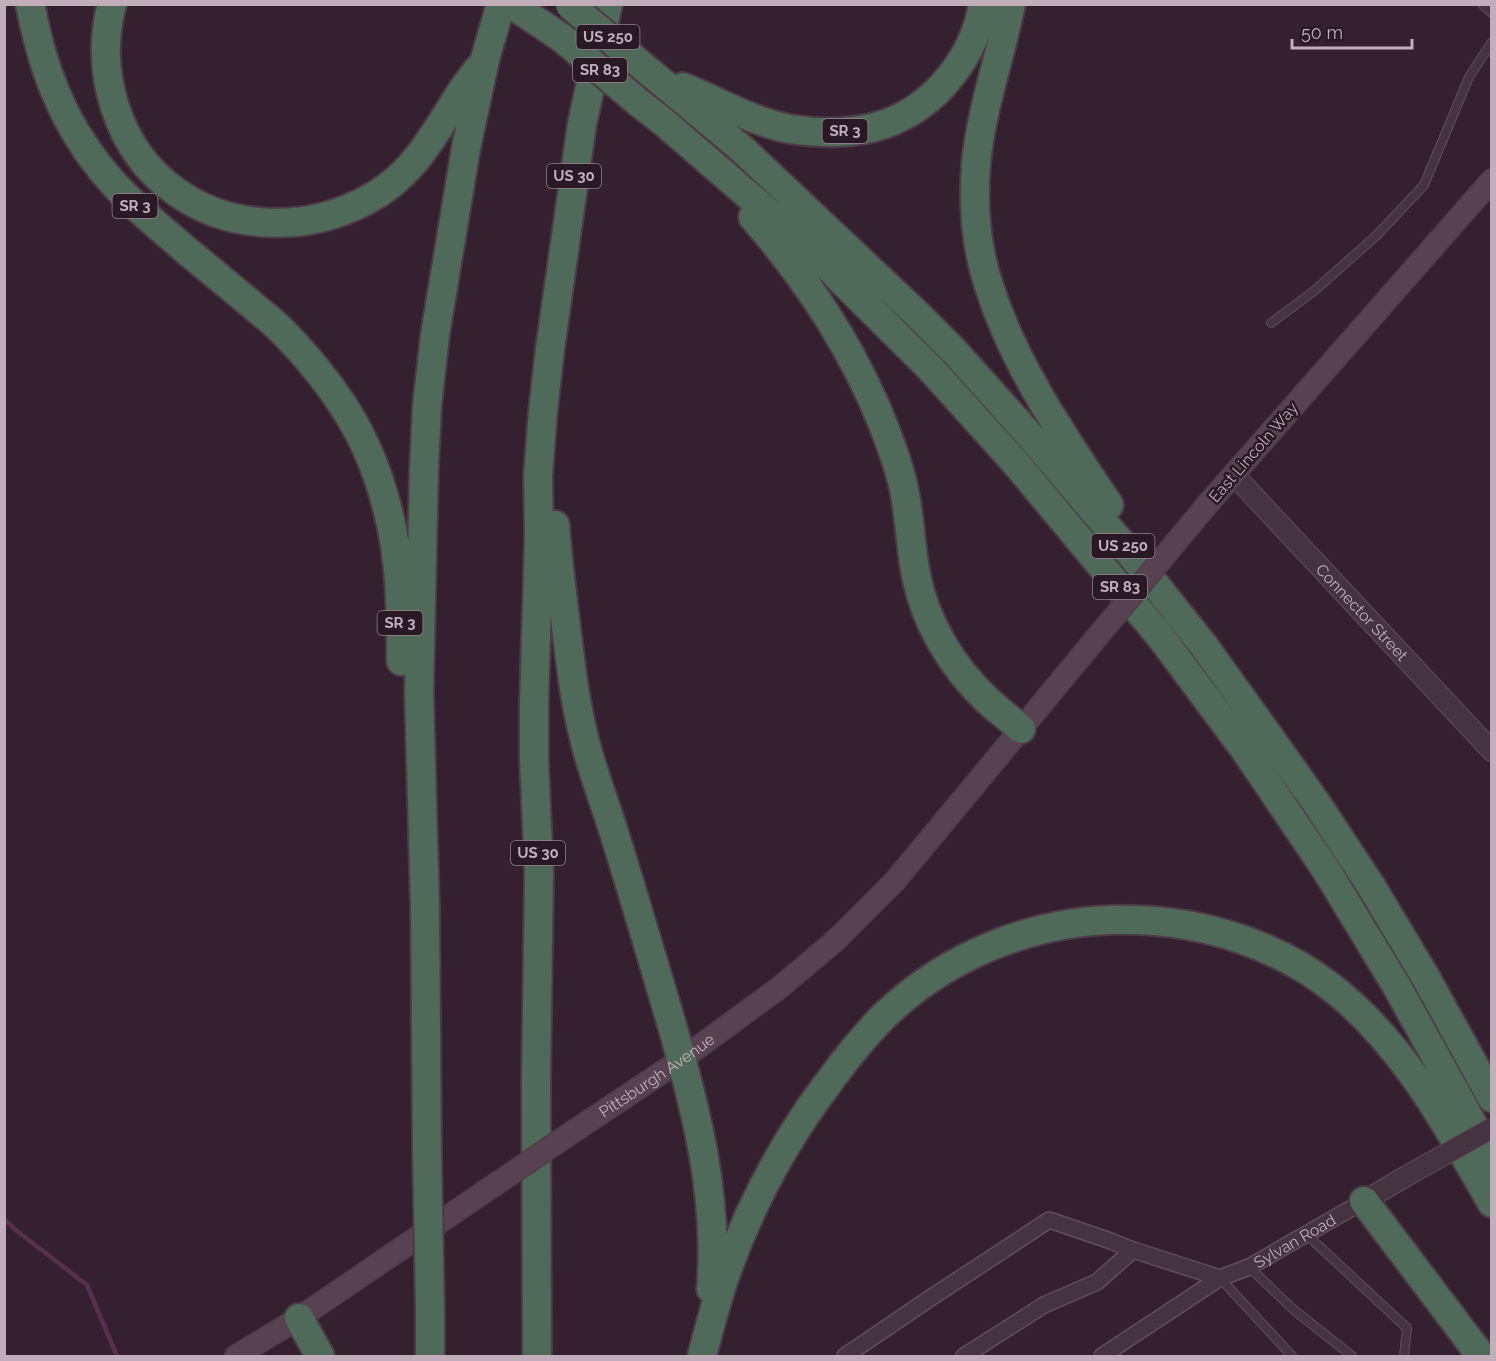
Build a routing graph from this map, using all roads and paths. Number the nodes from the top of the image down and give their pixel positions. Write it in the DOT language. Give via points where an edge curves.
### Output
graph roads {
  1 [pos="30,4"];
  2 [pos="112,4"];
  3 [pos="501,4"];
  4 [pos="511,4"];
  5 [pos="524,4"];
  6 [pos="608,4"];
  7 [pos="983,4"];
  8 [pos="1011,4"];
  9 [pos="1482,4"];
  10 [pos="570,5"];
  11 [pos="1491,13"];
  12 [pos="562,38"];
  13 [pos="1491,42"];
  14 [pos="485,58"];
  15 [pos="650,72"];
  16 [pos="666,124"];
  17 [pos="1491,180"];
  18 [pos="1271,323"];
  19 [pos="550,349"];
  20 [pos="1233,474"];
  21 [pos="1022,729"];
  22 [pos="1491,751"];
  23 [pos="1371,886"];
  24 [pos="425,908"];
  25 [pos="682,1059"];
  26 [pos="1491,1098"];
  27 [pos="1491,1128"];
  28 [pos="1491,1161"];
  29 [pos="1364,1201"];
  30 [pos="1491,1203"];
  31 [pos="1307,1235"];
  32 [pos="1132,1250"];
  33 [pos="1249,1267"];
  34 [pos="1220,1278"];
  35 [pos="299,1318"];
  36 [pos="236,1356"];
  37 [pos="320,1356"];
  38 [pos="430,1356"];
  39 [pos="537,1356"];
  40 [pos="701,1356"];
  41 [pos="845,1356"];
  42 [pos="964,1356"];
  43 [pos="1102,1356"];
  44 [pos="1292,1356"];
  45 [pos="1352,1356"];
  46 [pos="1404,1356"];
  47 [pos="1481,1356"];
  1 -- 24 [label="highway, SR 3" via="44,67 57,99 102,170 152,221 284,332 330,387 365,446 388,510 396,554 403,720"];
  2 -- 14 [label="highway" via="106,35 109,84 116,113 133,146 175,191 208,210 244,220 309,221 366,201 390,186 425,149"];
  3 -- 14 [label="highway"];
  4 -- 12 [label="highway"];
  5 -- 12 [label="highway, SR 83"];
  6 -- 19 [label="highway, US 30" via="582,124"];
  7 -- 15 [label="highway, SR 3" via="971,43 950,76 918,106 885,124 846,131 789,129 751,118"];
  8 -- 23 [label="highway" via="983,120 975,184 982,257 998,310 1033,384 1077,456 1129,534 1214,640 1330,801"];
  9 -- 11 [label="lane"];
  10 -- 15 [label="highway, US 250, bridge"];
  12 -- 16 [label="highway, SR 83, bridge"];
  13 -- 18 [label="lane" via="1469,77 1424,185 1377,235"];
  14 -- 24 [label="highway" via="458,192 427,406 419,692"];
  15 -- 23 [label="highway, US 250" via="742,149 918,315 1024,430 1204,646"];
  16 -- 21 [label="highway" via="698,167 768,235 844,344 883,423 903,484 916,577 927,614 964,676"];
  16 -- 28 [label="highway, SR 83" via="807,246 932,369 1160,636 1245,750 1325,868 1396,985"];
  17 -- 20 [label="main road, East Lincoln Way"];
  19 -- 25 [label="highway" via="558,560 579,720"];
  19 -- 39 [label="highway, US 30" via="538,475 534,704 539,885"];
  20 -- 21 [label="main road, East Lincoln Way, bridge"];
  20 -- 22 [label="street, Connector Street"];
  21 -- 25 [label="main road, Pittsburgh Avenue" via="895,881 836,940 779,988"];
  23 -- 26 [label="highway, US 250"];
  24 -- 38 [label="highway, bridge"];
  25 -- 35 [label="main road, Pittsburgh Avenue, bridge"];
  25 -- 40 [label="highway" via="708,1176 713,1229 711,1293"];
  27 -- 29 [label="street, Sylvan Road, bridge"];
  29 -- 31 [label="street, Sylvan Road"];
  29 -- 47 [label="highway"];
  30 -- 40 [label="highway" via="1405,1063 1358,1011 1313,975 1256,945 1191,925 1125,919 1062,925 1011,938 946,969 886,1014 840,1066 770,1172 726,1273"];
  31 -- 33 [label="street, Sylvan Road"];
  31 -- 46 [label="lane" via="1407,1328"];
  32 -- 34 [label="street"];
  32 -- 41 [label="street" via="1048,1220"];
  32 -- 42 [label="street" via="1097,1282 1044,1305"];
  33 -- 34 [label="street, Sylvan Road"];
  33 -- 45 [label="lane" via="1294,1310"];
  34 -- 43 [label="street, Sylvan Road"];
  34 -- 44 [label="lane"];
  35 -- 36 [label="main road, Pittsburgh Avenue"];
  35 -- 37 [label="highway"];
}
